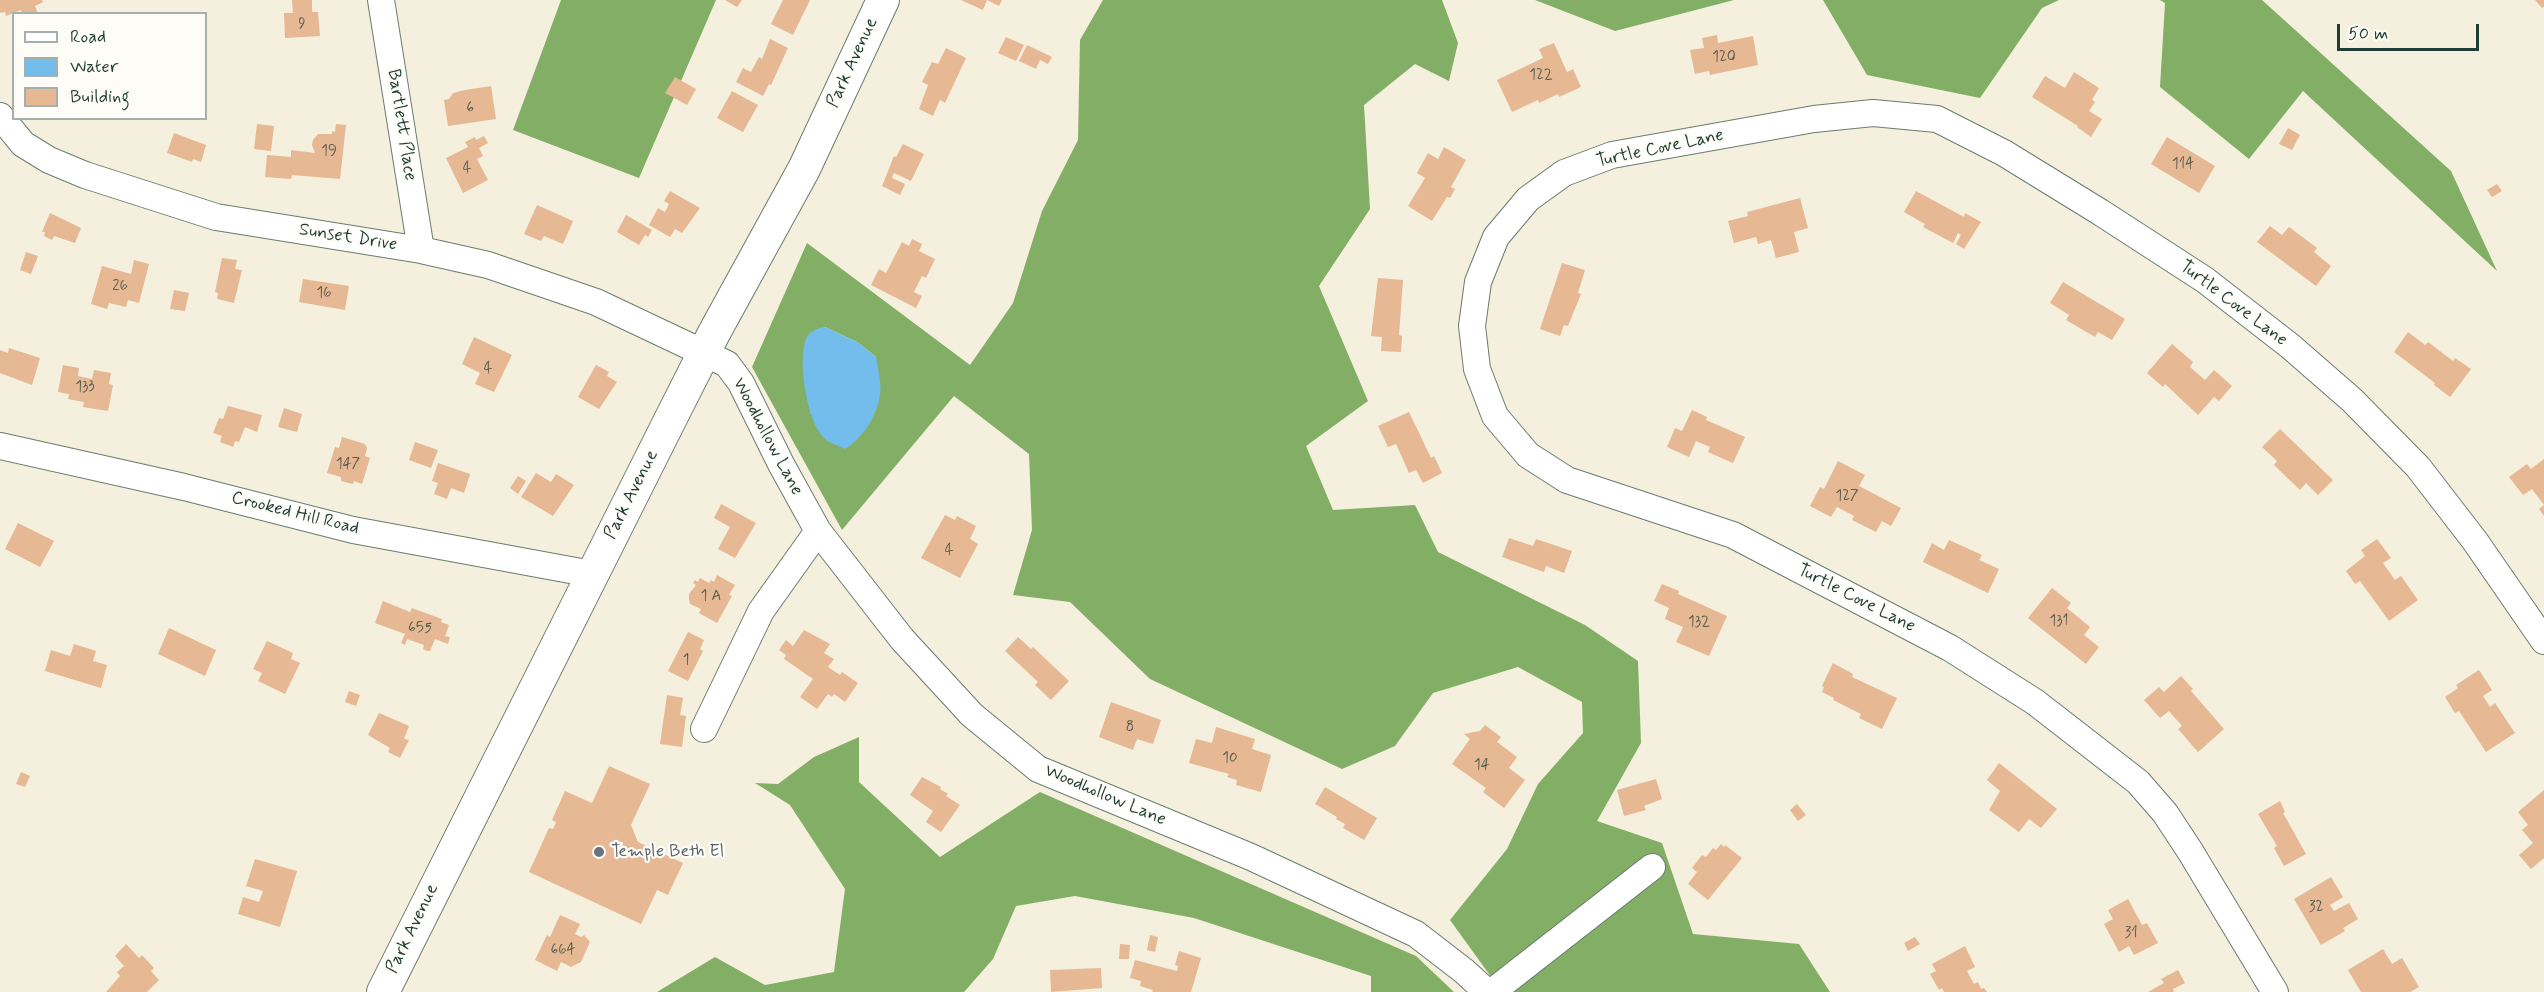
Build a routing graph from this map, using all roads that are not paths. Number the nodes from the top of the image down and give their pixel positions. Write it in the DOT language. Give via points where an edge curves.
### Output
graph roads {
  1 [pos="381,0"];
  2 [pos="882,0"];
  3 [pos="0,116"];
  4 [pos="421,250"];
  5 [pos="705,353"];
  6 [pos="0,446"];
  7 [pos="816,526"];
  8 [pos="592,574"];
  9 [pos="2544,641"];
  10 [pos="704,729"];
  11 [pos="1652,867"];
  12 [pos="383,992"];
  13 [pos="1487,992"];
  14 [pos="1492,992"];
  15 [pos="2275,992"];
  1 -- 4 [label="street, Bartlett Place"];
  2 -- 5 [label="main road, Park Avenue" via="804,169"];
  3 -- 4 [label="street, Sunset Drive" via="23,144 49,160 194,210 216,217"];
  4 -- 5 [label="street, Sunset Drive" via="488,265 596,302"];
  5 -- 7 [label="street, Woodhollow Lane" via="727,364 741,383"];
  5 -- 8 [label="main road, Park Avenue"];
  6 -- 8 [label="street, Crooked Hill Road" via="196,489 353,530"];
  7 -- 10 [label="street" via="799,531 791,541"];
  7 -- 13 [label="street, Woodhollow Lane" via="903,639 972,715 1038,769 1251,857 1416,934"];
  8 -- 12 [label="main road, Park Avenue"];
  9 -- 15 [label="street, Turtle Cove Lane" via="2418,467 2352,400 2290,346 2205,279 2004,153 1937,119 1873,113 1814,119 1612,155 1564,172 1528,199 1496,237 1478,282 1472,326 1477,369 1495,416 1528,455 1567,480 1733,535 1950,648 2035,702 2138,782 2165,813"];
  11 -- 14 [label="street"];
}
